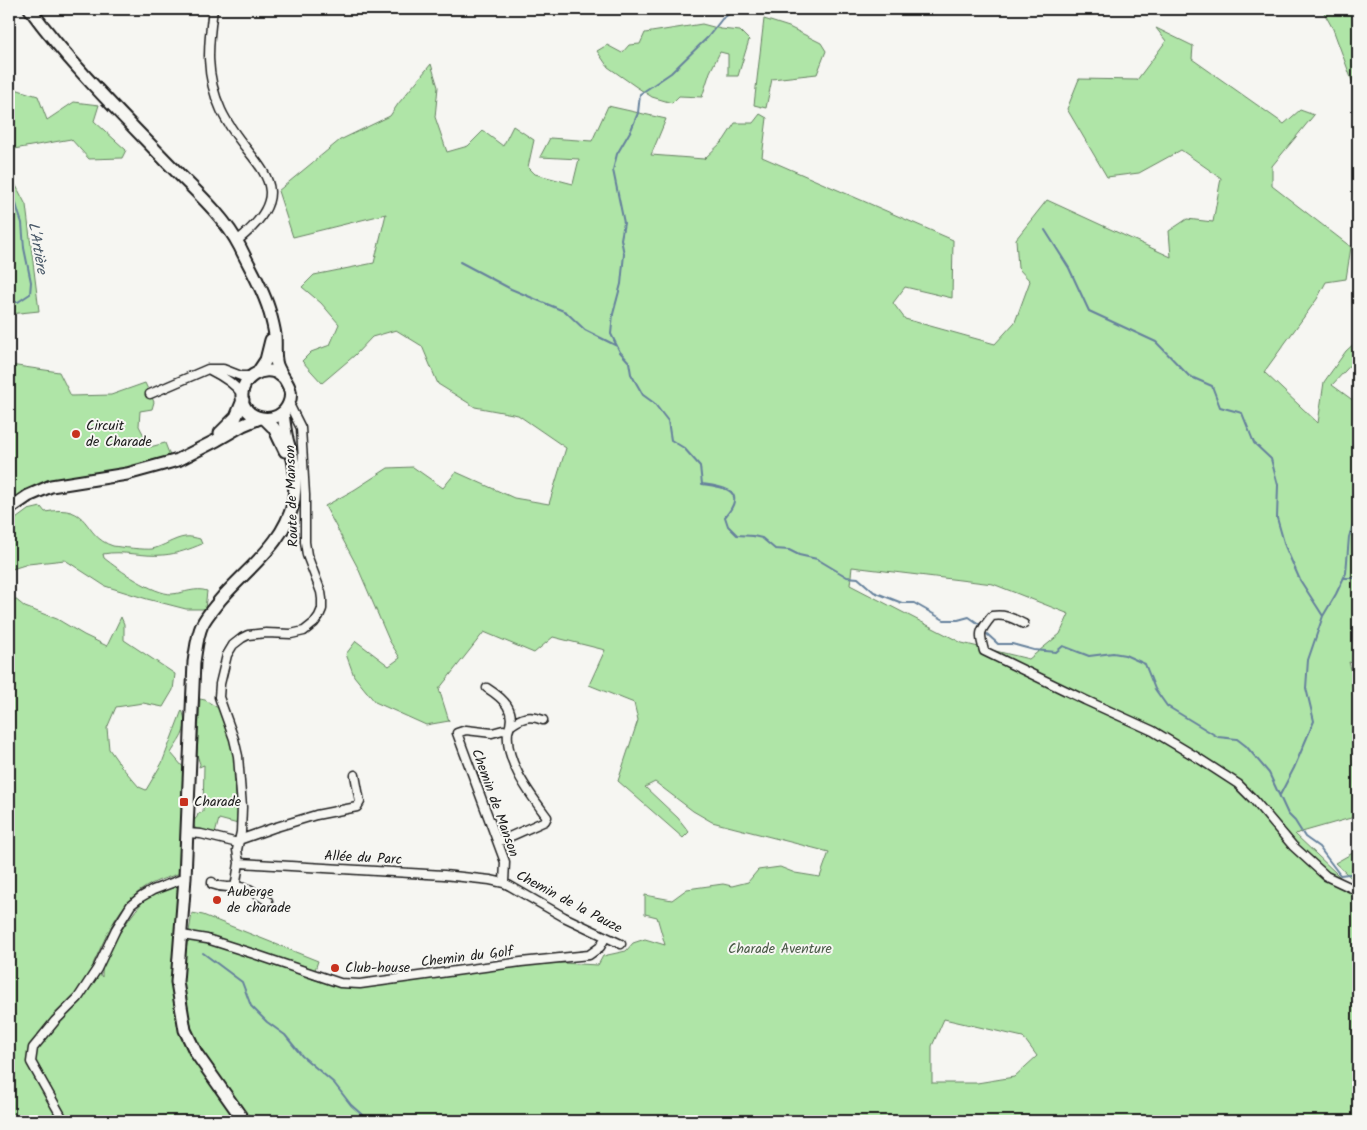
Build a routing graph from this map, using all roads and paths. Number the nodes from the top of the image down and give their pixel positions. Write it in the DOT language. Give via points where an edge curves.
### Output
graph roads {
  1 [pos="30,9"];
  2 [pos="213,9"];
  3 [pos="237,241"];
  4 [pos="272,323"];
  5 [pos="208,369"];
  6 [pos="255,374"];
  7 [pos="284,378"];
  8 [pos="150,394"];
  9 [pos="242,397"];
  10 [pos="286,408"];
  11 [pos="262,419"];
  12 [pos="200,448"];
  13 [pos="295,480"];
  14 [pos="9,509"];
  15 [pos="1024,624"];
  16 [pos="488,688"];
  17 [pos="544,720"];
  18 [pos="509,729"];
  19 [pos="355,775"];
  20 [pos="187,833"];
  21 [pos="239,842"];
  22 [pos="498,842"];
  23 [pos="240,863"];
  24 [pos="185,878"];
  25 [pos="212,882"];
  26 [pos="504,883"];
  27 [pos="236,886"];
  28 [pos="1358,891"];
  29 [pos="268,901"];
  30 [pos="182,935"];
  31 [pos="606,938"];
  32 [pos="621,944"];
  33 [pos="64,1121"];
  34 [pos="244,1121"];
  1 -- 3 [label="street" via="84,75 220,218"];
  2 -- 3 [label="street" via="208,60 218,102 226,120 264,172 271,195 263,214"];
  3 -- 4 [label="street" via="263,294"];
  4 -- 6 [label="street" via="266,360"];
  4 -- 7 [label="street" via="277,365"];
  5 -- 6 [label="street" via="223,369 241,376"];
  5 -- 8 [label="street"];
  5 -- 9 [label="street" via="229,381"];
  6 -- 7 [label="street" via="272,371"];
  6 -- 9 [label="street" via="245,383"];
  7 -- 10 [label="street" via="290,390"];
  9 -- 11 [label="street" via="246,409"];
  9 -- 12 [label="street" via="236,417"];
  10 -- 11 [label="street" via="278,416"];
  10 -- 13 [label="street" via="285,430"];
  10 -- 21 [label="street, Route de Manson" via="300,425 305,542 321,592 322,609 320,616 304,631 248,635 233,645 227,655 219,697 238,756 242,808"];
  11 -- 12 [label="street" via="243,425"];
  11 -- 13 [label="street" via="274,428"];
  12 -- 14 [label="street" via="178,460 143,471 51,486"];
  13 -- 20 [label="street" via="291,511 277,539 208,615 197,642"];
  15 -- 28 [label="street" via="1012,617 992,616 980,634 984,651 1153,731 1238,784 1293,846 1326,876"];
  16 -- 18 [label="street" via="506,704 510,713"];
  17 -- 18 [label="street" via="534,716 520,719"];
  18 -- 22 [label="street" via="507,740 513,760 525,787 547,817 545,821"];
  18 -- 22 [label="street, Chemin de Manson" via="492,733 466,730 457,733"];
  19 -- 21 [label="street" via="360,802 357,807 316,815"];
  20 -- 21 [label="street"];
  20 -- 24 [label="street"];
  21 -- 23 [label="street" via="237,853"];
  22 -- 26 [label="street, Chemin de Manson" via="505,862"];
  23 -- 26 [label="street, Allée du Parc" via="444,875"];
  23 -- 27 [label="street"];
  24 -- 30 [label="street"];
  24 -- 33 [label="street" via="153,890 131,905 78,998 33,1048 31,1062"];
  25 -- 27 [label="street" via="229,888"];
  26 -- 31 [label="street, Chemin de la Pauze"];
  27 -- 29 [label="street" via="249,889"];
  30 -- 31 [label="street, Chemin du Golf" via="208,939 340,983 360,984 589,955"];
  30 -- 34 [label="street" via="177,982 185,1030 196,1053"];
  31 -- 32 [label="street, Chemin de la Pauze"];
}
